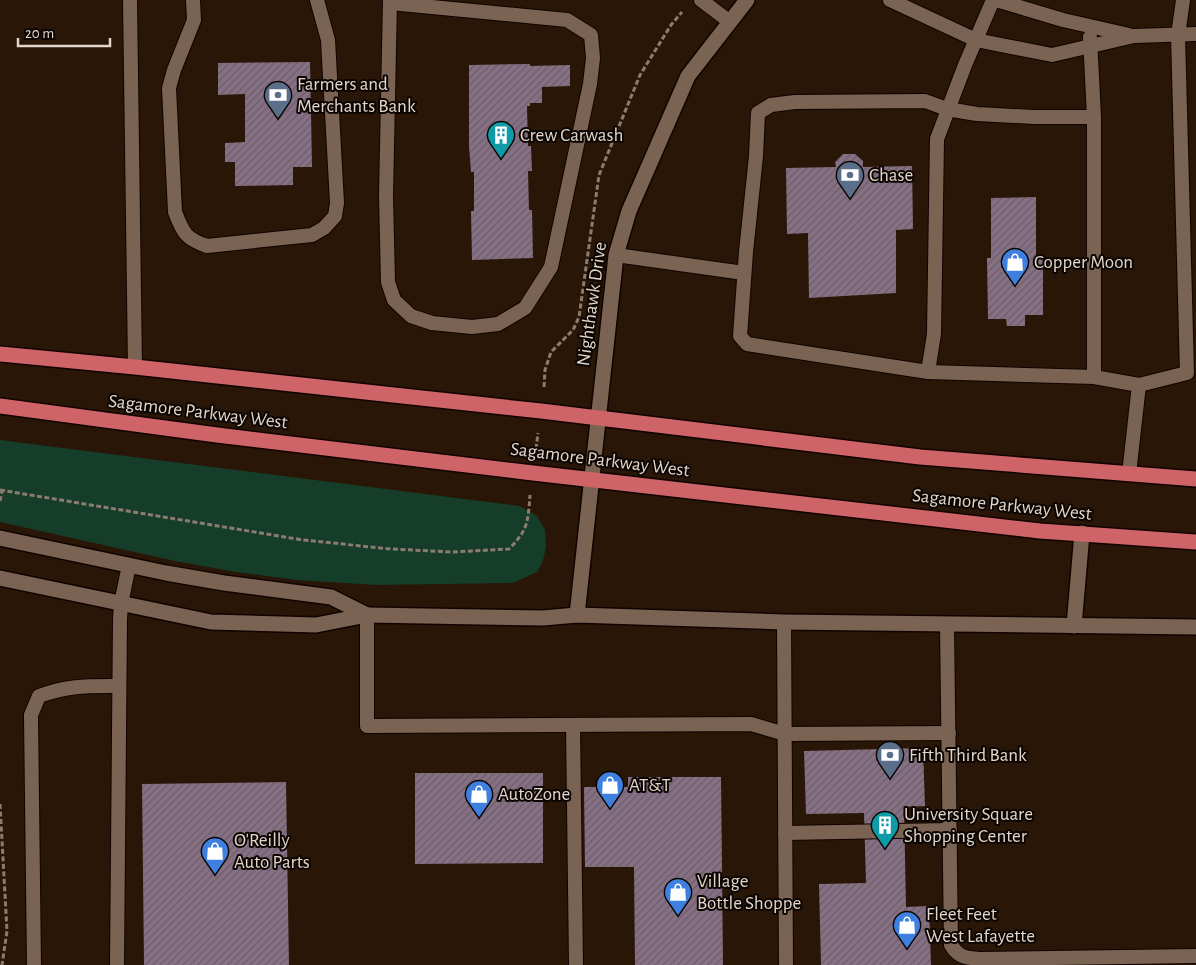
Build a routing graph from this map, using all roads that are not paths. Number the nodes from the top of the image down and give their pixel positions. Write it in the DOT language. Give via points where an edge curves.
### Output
graph roads {
  1 [pos="130,0"];
  2 [pos="193,0"];
  3 [pos="317,0"];
  4 [pos="702,0"];
  5 [pos="747,0"];
  6 [pos="890,0"];
  7 [pos="995,0"];
  8 [pos="1183,0"];
  9 [pos="390,1"];
  10 [pos="730,22"];
  11 [pos="1090,27"];
  12 [pos="1196,34"];
  13 [pos="1178,35"];
  14 [pos="1134,36"];
  15 [pos="976,40"];
  16 [pos="1091,46"];
  17 [pos="947,109"];
  18 [pos="1094,117"];
  19 [pos="616,255"];
  20 [pos="744,272"];
  21 [pos="0,354"];
  22 [pos="135,367"];
  23 [pos="928,372"];
  24 [pos="1192,372"];
  25 [pos="1094,377"];
  26 [pos="1138,385"];
  27 [pos="0,406"];
  28 [pos="597,418"];
  29 [pos="1129,474"];
  30 [pos="1196,479"];
  31 [pos="592,480"];
  32 [pos="1082,533"];
  33 [pos="0,538"];
  34 [pos="1196,542"];
  35 [pos="129,565"];
  36 [pos="0,578"];
  37 [pos="121,604"];
  38 [pos="366,615"];
  39 [pos="577,615"];
  40 [pos="784,622"];
  41 [pos="947,625"];
  42 [pos="1074,626"];
  43 [pos="1196,627"];
  44 [pos="119,686"];
  45 [pos="573,725"];
  46 [pos="949,733"];
  47 [pos="784,734"];
  48 [pos="950,830"];
  49 [pos="785,833"];
  50 [pos="1196,956"];
  51 [pos="34,965"];
  52 [pos="118,965"];
  53 [pos="576,965"];
  54 [pos="786,965"];
  1 -- 22 [label="lane"];
  2 -- 3 [label="lane" via="194,20 169,88 175,212 181,228 192,241 207,246 312,235 335,216 328,40"];
  4 -- 10 [label="lane"];
  5 -- 10 [label="street, Nighthawk Drive"];
  6 -- 15 [label="lane"];
  7 -- 11 [label="lane"];
  7 -- 15 [label="lane"];
  8 -- 13 [label="lane"];
  9 -- 9 [label="lane" via="386,196 388,282 394,300 411,316 432,323 472,327 498,324 525,308 552,267 590,84 591,35 567,20"];
  10 -- 19 [label="street, Nighthawk Drive" via="688,76 629,211"];
  11 -- 14 [label="lane"];
  11 -- 16 [label="lane"];
  12 -- 13 [label="lane"];
  13 -- 14 [label="lane"];
  13 -- 24 [label="lane"];
  14 -- 16 [label="lane"];
  15 -- 16 [label="lane" via="1052,55"];
  15 -- 17 [label="lane"];
  16 -- 18 [label="lane"];
  17 -- 18 [label="lane" via="987,114"];
  17 -- 20 [label="lane" via="925,100 795,102 771,105 758,113"];
  17 -- 23 [label="lane" via="937,139 934,334"];
  18 -- 25 [label="lane"];
  19 -- 20 [label="lane"];
  19 -- 28 [label="street, Nighthawk Drive"];
  20 -- 23 [label="lane" via="740,336 747,344"];
  21 -- 22 [label="highway, Sagamore Parkway West"];
  22 -- 28 [label="highway, Sagamore Parkway West"];
  23 -- 25 [label="lane"];
  24 -- 26 [label="lane"];
  25 -- 26 [label="lane"];
  26 -- 29 [label="lane"];
  27 -- 31 [label="highway, Sagamore Parkway West"];
  28 -- 29 [label="highway, Sagamore Parkway West" via="920,457"];
  28 -- 31 [label="street, Nighthawk Drive"];
  29 -- 30 [label="highway, Sagamore Parkway West"];
  31 -- 32 [label="highway, Sagamore Parkway West" via="1040,531"];
  31 -- 39 [label="street, Nighthawk Drive"];
  32 -- 34 [label="highway, Sagamore Parkway West"];
  32 -- 42 [label="street"];
  33 -- 35 [label="street"];
  35 -- 37 [label="lane"];
  35 -- 38 [label="street" via="224,583 331,597"];
  36 -- 37 [label="street"];
  37 -- 38 [label="street" via="211,622 316,625"];
  37 -- 44 [label="lane"];
  38 -- 39 [label="street" via="543,618"];
  38 -- 45 [label="lane" via="367,726"];
  39 -- 40 [label="street"];
  40 -- 41 [label="street"];
  40 -- 47 [label="lane"];
  41 -- 42 [label="street"];
  41 -- 46 [label="lane"];
  42 -- 43 [label="street"];
  44 -- 51 [label="lane" via="58,689 39,696 31,715"];
  44 -- 52 [label="lane"];
  45 -- 47 [label="lane" via="751,724"];
  45 -- 53 [label="lane"];
  46 -- 47 [label="lane"];
  46 -- 48 [label="lane"];
  47 -- 49 [label="lane"];
  48 -- 49 [label="lane"];
  48 -- 50 [label="lane" via="951,945 956,953 968,958"];
  49 -- 54 [label="lane"];
}
